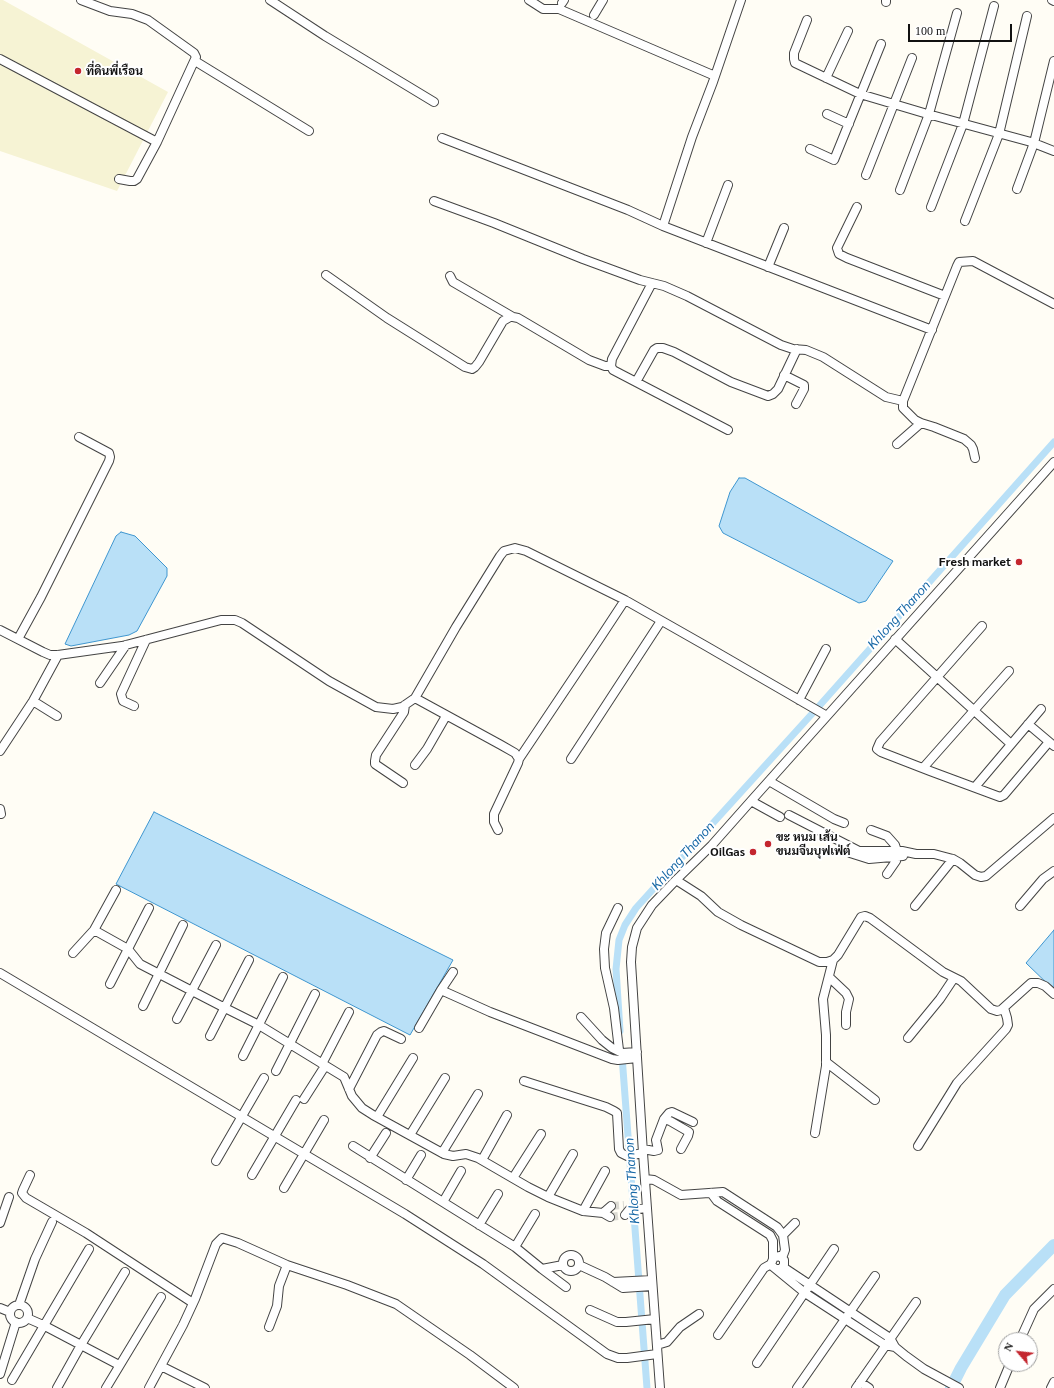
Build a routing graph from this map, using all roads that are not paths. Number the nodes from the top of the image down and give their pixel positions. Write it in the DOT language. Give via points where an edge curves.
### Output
graph roads {
  1 [pos="81,0"];
  2 [pos="270,0"];
  3 [pos="529,0"];
  4 [pos="602,0"];
  5 [pos="741,0"];
  6 [pos="994,6"];
  7 [pos="957,13"];
  8 [pos="594,15"];
  9 [pos="1027,16"];
  10 [pos="808,20"];
  11 [pos="848,31"];
  12 [pos="881,44"];
  13 [pos="912,58"];
  14 [pos="0,59"];
  15 [pos="195,61"];
  16 [pos="1054,61"];
  17 [pos="715,76"];
  18 [pos="826,78"];
  19 [pos="861,94"];
  20 [pos="434,102"];
  21 [pos="894,104"];
  22 [pos="827,114"];
  23 [pos="929,114"];
  24 [pos="849,124"];
  25 [pos="963,124"];
  26 [pos="309,131"];
  27 [pos="999,134"];
  28 [pos="442,138"];
  29 [pos="157,142"];
  30 [pos="1034,143"];
  31 [pos="810,149"];
  32 [pos="1054,151"];
  33 [pos="866,175"];
  34 [pos="119,179"];
  35 [pos="728,186"];
  36 [pos="1017,189"];
  37 [pos="900,190"];
  38 [pos="434,201"];
  39 [pos="857,207"];
  40 [pos="931,207"];
  41 [pos="965,221"];
  42 [pos="663,226"];
  43 [pos="784,228"];
  44 [pos="706,243"];
  45 [pos="768,267"];
  46 [pos="326,275"];
  47 [pos="450,276"];
  48 [pos="652,283"];
  49 [pos="945,296"];
  50 [pos="1054,304"];
  51 [pos="513,317"];
  52 [pos="932,330"];
  53 [pos="797,349"];
  54 [pos="611,366"];
  55 [pos="784,375"];
  56 [pos="636,382"];
  57 [pos="903,401"];
  58 [pos="796,404"];
  59 [pos="921,423"];
  60 [pos="728,430"];
  61 [pos="79,437"];
  62 [pos="897,444"];
  63 [pos="975,458"];
  64 [pos="1054,462"];
  65 [pos="624,600"];
  66 [pos="661,621"];
  67 [pos="982,626"];
  68 [pos="0,630"];
  69 [pos="18,639"];
  70 [pos="895,639"];
  71 [pos="146,640"];
  72 [pos="126,646"];
  73 [pos="826,649"];
  74 [pos="58,655"];
  75 [pos="1010,671"];
  76 [pos="937,677"];
  77 [pos="100,684"];
  78 [pos="415,698"];
  79 [pos="33,701"];
  80 [pos="803,702"];
  81 [pos="405,705"];
  82 [pos="134,706"];
  83 [pos="1041,709"];
  84 [pos="974,710"];
  85 [pos="824,714"];
  86 [pos="57,716"];
  87 [pos="446,716"];
  88 [pos="1028,724"];
  89 [pos="1011,744"];
  90 [pos="1052,744"];
  91 [pos="0,751"];
  92 [pos="519,759"];
  93 [pos="571,759"];
  94 [pos="416,765"];
  95 [pos="923,768"];
  96 [pos="769,781"];
  97 [pos="404,783"];
  98 [pos="974,787"];
  99 [pos="753,800"];
  100 [pos="1054,818"];
  101 [pos="844,823"];
  102 [pos="498,830"];
  103 [pos="871,830"];
  104 [pos="897,854"];
  105 [pos="953,859"];
  106 [pos="1054,871"];
  107 [pos="887,874"];
  108 [pos="676,880"];
  109 [pos="116,890"];
  110 [pos="915,906"];
  111 [pos="1020,906"];
  112 [pos="149,908"];
  113 [pos="618,908"];
  114 [pos="183,925"];
  115 [pos="94,930"];
  116 [pos="216,945"];
  117 [pos="128,949"];
  118 [pos="73,953"];
  119 [pos="249,960"];
  120 [pos="833,960"];
  121 [pos="453,972"];
  122 [pos="0,973"];
  123 [pos="159,974"];
  124 [pos="283,977"];
  125 [pos="829,977"];
  126 [pos="954,978"];
  127 [pos="110,984"];
  128 [pos="441,990"];
  129 [pos="191,991"];
  130 [pos="315,994"];
  131 [pos="1054,994"];
  132 [pos="143,1006"];
  133 [pos="225,1008"];
  134 [pos="1004,1008"];
  135 [pos="349,1012"];
  136 [pos="581,1017"];
  137 [pos="177,1019"];
  138 [pos="259,1025"];
  139 [pos="846,1025"];
  140 [pos="419,1028"];
  141 [pos="210,1036"];
  142 [pos="908,1038"];
  143 [pos="401,1039"];
  144 [pos="291,1043"];
  145 [pos="620,1054"];
  146 [pos="635,1055"];
  147 [pos="243,1056"];
  148 [pos="413,1058"];
  149 [pos="826,1062"];
  150 [pos="324,1065"];
  151 [pos="276,1071"];
  152 [pos="264,1078"];
  153 [pos="445,1078"];
  154 [pos="524,1081"];
  155 [pos="349,1089"];
  156 [pos="478,1094"];
  157 [pos="875,1100"];
  158 [pos="507,1115"];
  159 [pos="242,1117"];
  160 [pos="378,1117"];
  161 [pos="664,1119"];
  162 [pos="324,1120"];
  163 [pos="693,1122"];
  164 [pos="386,1133"];
  165 [pos="816,1133"];
  166 [pos="541,1134"];
  167 [pos="410,1135"];
  168 [pos="275,1137"];
  169 [pos="353,1146"];
  170 [pos="918,1146"];
  171 [pos="681,1149"];
  172 [pos="641,1152"];
  173 [pos="442,1153"];
  174 [pos="304,1154"];
  175 [pos="573,1154"];
  176 [pos="422,1155"];
  177 [pos="370,1158"];
  178 [pos="482,1160"];
  179 [pos="216,1161"];
  180 [pos="461,1171"];
  181 [pos="604,1172"];
  182 [pos="30,1175"];
  183 [pos="252,1175"];
  184 [pos="513,1178"];
  185 [pos="645,1178"];
  186 [pos="406,1180"];
  187 [pos="284,1188"];
  188 [pos="711,1193"];
  189 [pos="498,1194"];
  190 [pos="548,1197"];
  191 [pos="9,1198"];
  192 [pos="443,1202"];
  193 [pos="611,1206"];
  194 [pos="645,1208"];
  195 [pos="627,1210"];
  196 [pos="583,1211"];
  197 [pos="535,1214"];
  198 [pos="52,1222"];
  199 [pos="0,1223"];
  200 [pos="478,1224"];
  201 [pos="795,1224"];
  202 [pos="783,1234"];
  203 [pos="515,1247"];
  204 [pos="89,1249"];
  205 [pos="834,1250"];
  206 [pos="287,1265"];
  207 [pos="563,1265"];
  208 [pos="579,1265"];
  209 [pos="776,1265"];
  210 [pos="542,1269"];
  211 [pos="125,1272"];
  212 [pos="875,1276"];
  213 [pos="649,1283"];
  214 [pos="811,1285"];
  215 [pos="566,1288"];
  216 [pos="1054,1289"];
  217 [pos="805,1293"];
  218 [pos="161,1297"];
  219 [pos="916,1302"];
  220 [pos="193,1303"];
  221 [pos="19,1305"];
  222 [pos="0,1308"];
  223 [pos="590,1310"];
  224 [pos="850,1310"];
  225 [pos="10,1312"];
  226 [pos="699,1314"];
  227 [pos="27,1318"];
  228 [pos="653,1319"];
  229 [pos="845,1319"];
  230 [pos="16,1322"];
  231 [pos="43,1325"];
  232 [pos="269,1327"];
  233 [pos="1024,1332"];
  234 [pos="718,1335"];
  235 [pos="887,1341"];
  236 [pos="81,1345"];
  237 [pos="657,1346"];
  238 [pos="654,1355"];
  239 [pos="757,1363"];
  240 [pos="119,1365"];
  241 [pos="161,1366"];
  242 [pos="1007,1372"];
  243 [pos="0,1374"];
  244 [pos="12,1380"];
  245 [pos="1054,1382"];
  246 [pos="858,1385"];
  247 [pos="57,1388"];
  248 [pos="106,1388"];
  249 [pos="148,1388"];
  250 [pos="205,1388"];
  251 [pos="514,1388"];
  252 [pos="660,1388"];
  253 [pos="797,1388"];
  254 [pos="869,1388"];
  255 [pos="959,1388"];
  256 [pos="1000,1388"];
  257 [pos="1052,1388"];
  1 -- 15 [label="street" via="110,11 132,14 148,20 194,53"];
  2 -- 20 [label="street"];
  3 -- 17 [label="street" via="543,9 559,9"];
  4 -- 8 [label="street"];
  5 -- 17 [label="street"];
  6 -- 25 [label="street"];
  7 -- 23 [label="street"];
  9 -- 27 [label="street"];
  10 -- 18 [label="street" via="794,53 795,64"];
  11 -- 18 [label="street"];
  12 -- 19 [label="street"];
  13 -- 21 [label="street"];
  14 -- 29 [label="street"];
  15 -- 26 [label="street"];
  15 -- 29 [label="street"];
  16 -- 30 [label="street"];
  17 -- 42 [label="street"];
  18 -- 19 [label="street"];
  19 -- 21 [label="street"];
  19 -- 24 [label="street"];
  21 -- 23 [label="street"];
  21 -- 33 [label="street"];
  22 -- 24 [label="street"];
  23 -- 25 [label="street"];
  23 -- 37 [label="street"];
  24 -- 31 [label="street" via="834,160"];
  25 -- 27 [label="street"];
  25 -- 40 [label="street"];
  27 -- 30 [label="street"];
  27 -- 41 [label="street"];
  28 -- 42 [label="street"];
  29 -- 34 [label="street" via="137,179 130,182"];
  30 -- 32 [label="street"];
  30 -- 36 [label="street"];
  35 -- 44 [label="street"];
  38 -- 48 [label="street"];
  39 -- 49 [label="street" via="836,248 839,254"];
  42 -- 44 [label="street"];
  43 -- 45 [label="street"];
  44 -- 45 [label="street"];
  45 -- 52 [label="street"];
  46 -- 51 [label="street" via="465,367 475,367 503,321"];
  47 -- 51 [label="street" via="453,282"];
  48 -- 53 [label="street" via="687,296 781,345"];
  48 -- 54 [label="street"];
  49 -- 50 [label="street" via="959,262 973,261"];
  49 -- 52 [label="street"];
  51 -- 54 [label="street" via="589,360"];
  52 -- 57 [label="street"];
  53 -- 55 [label="street"];
  53 -- 57 [label="street" via="806,350 822,358 886,397"];
  54 -- 56 [label="street" via="613,370"];
  55 -- 56 [label="street" via="778,388 768,396 731,382 674,352 657,348"];
  55 -- 58 [label="street" via="804,385"];
  56 -- 60 [label="street"];
  57 -- 59 [label="street" via="903,408"];
  59 -- 62 [label="street"];
  59 -- 63 [label="street" via="964,439 971,445"];
  61 -- 69 [label="street" via="109,453 109,461"];
  64 -- 70 [label="street"];
  65 -- 66 [label="street"];
  65 -- 78 [label="street" via="526,551 515,548 504,551"];
  65 -- 92 [label="street"];
  66 -- 80 [label="street"];
  66 -- 93 [label="street"];
  67 -- 76 [label="street"];
  68 -- 69 [label="street"];
  69 -- 74 [label="street" via="50,655"];
  70 -- 76 [label="street"];
  70 -- 85 [label="street"];
  71 -- 72 [label="street"];
  71 -- 81 [label="street" via="221,620 235,620 329,681 376,707 393,709"];
  71 -- 82 [label="street" via="121,694 123,701"];
  72 -- 74 [label="street"];
  72 -- 77 [label="street"];
  73 -- 80 [label="street"];
  74 -- 79 [label="street"];
  75 -- 84 [label="street"];
  76 -- 84 [label="street"];
  76 -- 95 [label="street" via="877,748 881,752"];
  78 -- 81 [label="street"];
  78 -- 87 [label="street"];
  79 -- 86 [label="street"];
  79 -- 91 [label="street"];
  80 -- 85 [label="street"];
  81 -- 97 [label="street" via="404,712 376,755 375,761 375,764"];
  83 -- 88 [label="street"];
  84 -- 89 [label="street"];
  84 -- 95 [label="street"];
  85 -- 96 [label="street"];
  87 -- 92 [label="street" via="515,753"];
  87 -- 94 [label="street"];
  88 -- 89 [label="street"];
  88 -- 90 [label="street"];
  89 -- 98 [label="street"];
  90 -- 98 [label="street" via="1004,795 996,796"];
  92 -- 102 [label="street" via="494,814"];
  95 -- 98 [label="street"];
  96 -- 99 [label="street"];
  96 -- 101 [label="street"];
  99 -- 104 [label="street" via="822,836 860,851"];
  99 -- 108 [label="street"];
  100 -- 105 [label="street" via="986,876 975,875"];
  103 -- 104 [label="street" via="890,838"];
  104 -- 105 [label="street" via="934,854"];
  104 -- 107 [label="street" via="896,861"];
  105 -- 110 [label="street"];
  106 -- 111 [label="street"];
  108 -- 120 [label="street" via="701,896 718,912 741,925 819,962"];
  108 -- 146 [label="street" via="652,905 637,928 632,947"];
  109 -- 115 [label="street"];
  112 -- 117 [label="street"];
  113 -- 145 [label="street" via="606,933 604,949"];
  114 -- 123 [label="street"];
  115 -- 117 [label="street"];
  115 -- 118 [label="street"];
  116 -- 129 [label="street"];
  117 -- 123 [label="street" via="140,964"];
  117 -- 127 [label="street"];
  119 -- 133 [label="street"];
  120 -- 125 [label="street"];
  120 -- 126 [label="street" via="861,917 865,916"];
  121 -- 128 [label="street"];
  122 -- 159 [label="street"];
  123 -- 129 [label="street"];
  123 -- 132 [label="street"];
  124 -- 138 [label="street"];
  125 -- 139 [label="street" via="849,999"];
  125 -- 149 [label="street" via="823,999"];
  126 -- 134 [label="street" via="961,981 991,1009 997,1011"];
  126 -- 142 [label="street"];
  128 -- 140 [label="street"];
  128 -- 145 [label="street" via="580,1048"];
  129 -- 133 [label="street"];
  129 -- 137 [label="street"];
  130 -- 144 [label="street"];
  131 -- 134 [label="street" via="1045,986 1032,983"];
  133 -- 138 [label="street"];
  133 -- 141 [label="street"];
  134 -- 170 [label="street" via="1008,1025 1006,1029 957,1083"];
  135 -- 150 [label="street"];
  136 -- 145 [label="street" via="602,1040"];
  138 -- 144 [label="street"];
  138 -- 147 [label="street"];
  143 -- 155 [label="street" via="384,1031 377,1035"];
  144 -- 150 [label="street"];
  144 -- 151 [label="street"];
  145 -- 146 [label="street"];
  146 -- 172 [label="street"];
  148 -- 160 [label="street"];
  149 -- 157 [label="street"];
  149 -- 165 [label="street"];
  150 -- 155 [label="street" via="344,1077"];
  150 -- 168 [label="street"];
  152 -- 159 [label="street"];
  153 -- 167 [label="street"];
  154 -- 172 [label="street" via="614,1111 617,1113 621,1153 627,1156"];
  155 -- 160 [label="street" via="362,1108"];
  156 -- 173 [label="street"];
  158 -- 178 [label="street"];
  159 -- 168 [label="street"];
  159 -- 179 [label="street"];
  160 -- 167 [label="street"];
  161 -- 163 [label="street" via="672,1112"];
  161 -- 171 [label="street" via="689,1132"];
  161 -- 172 [label="street" via="656,1140 658,1150"];
  162 -- 174 [label="street"];
  164 -- 177 [label="street"];
  166 -- 184 [label="street"];
  167 -- 173 [label="street"];
  168 -- 174 [label="street"];
  168 -- 183 [label="street"];
  169 -- 177 [label="street"];
  172 -- 185 [label="street"];
  173 -- 178 [label="street" via="453,1156 466,1154"];
  174 -- 187 [label="street"];
  174 -- 238 [label="street" via="483,1264 607,1354 618,1358"];
  175 -- 190 [label="street"];
  176 -- 186 [label="street"];
  177 -- 186 [label="street"];
  178 -- 184 [label="street"];
  180 -- 192 [label="street"];
  181 -- 196 [label="street"];
  182 -- 220 [label="street" via="22,1193 26,1198 86,1233"];
  184 -- 190 [label="street"];
  185 -- 188 [label="street" via="654,1180 681,1195"];
  185 -- 194 [label="street"];
  186 -- 192 [label="street"];
  188 -- 202 [label="street" via="723,1192 777,1227"];
  188 -- 209 [label="street" via="717,1201 770,1235"];
  189 -- 200 [label="street"];
  190 -- 196 [label="street"];
  191 -- 199 [label="street"];
  192 -- 200 [label="street"];
  193 -- 196 [label="street" via="607,1215"];
  194 -- 195 [label="street"];
  194 -- 213 [label="street"];
  197 -- 203 [label="street"];
  198 -- 221 [label="street" via="35,1259"];
  200 -- 203 [label="street"];
  201 -- 202 [label="street"];
  202 -- 209 [label="street" via="785,1250 782,1258 785,1262"];
  203 -- 210 [label="street"];
  204 -- 231 [label="street"];
  205 -- 214 [label="street"];
  206 -- 220 [label="street" via="222,1238 216,1244"];
  206 -- 232 [label="street"];
  206 -- 251 [label="street" via="396,1304"];
  207 -- 208 [label="street" via="571,1272"];
  207 -- 208 [label="street" via="565,1258 571,1255 578,1258"];
  207 -- 210 [label="street"];
  208 -- 213 [label="street" via="613,1282"];
  209 -- 214 [label="street"];
  209 -- 217 [label="street"];
  209 -- 234 [label="street" via="764,1268"];
  210 -- 215 [label="street"];
  211 -- 236 [label="street"];
  212 -- 224 [label="street"];
  213 -- 228 [label="street"];
  214 -- 217 [label="street"];
  214 -- 224 [label="street"];
  216 -- 233 [label="street" via="1034,1310"];
  217 -- 229 [label="street"];
  217 -- 239 [label="street"];
  218 -- 240 [label="street"];
  219 -- 235 [label="street"];
  220 -- 241 [label="street"];
  221 -- 225 [label="street" via="13,1307"];
  221 -- 227 [label="street" via="26,1310"];
  222 -- 225 [label="street"];
  223 -- 228 [label="street" via="617,1322"];
  224 -- 229 [label="street"];
  224 -- 235 [label="street"];
  225 -- 230 [label="street"];
  226 -- 237 [label="street" via="680,1327 667,1342"];
  227 -- 230 [label="street" via="22,1322"];
  227 -- 231 [label="street"];
  228 -- 237 [label="street"];
  229 -- 235 [label="street"];
  229 -- 253 [label="street"];
  230 -- 243 [label="street"];
  231 -- 236 [label="street"];
  231 -- 244 [label="street"];
  235 -- 246 [label="street"];
  235 -- 255 [label="street" via="924,1369"];
  236 -- 240 [label="street"];
  236 -- 247 [label="street"];
  237 -- 238 [label="street"];
  238 -- 252 [label="street"];
  240 -- 248 [label="street"];
  241 -- 249 [label="street"];
  241 -- 250 [label="street"];
  242 -- 256 [label="street"];
  245 -- 257 [label="street"];
  246 -- 254 [label="street"];
}
